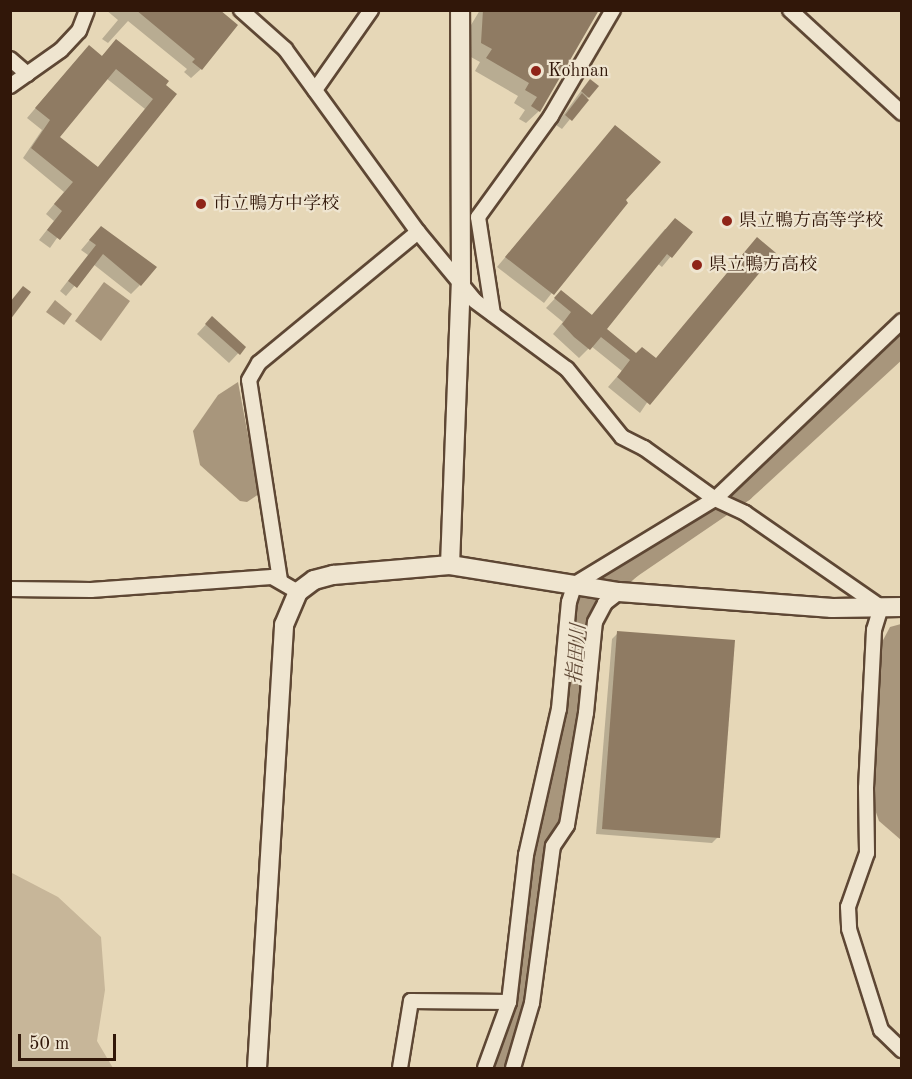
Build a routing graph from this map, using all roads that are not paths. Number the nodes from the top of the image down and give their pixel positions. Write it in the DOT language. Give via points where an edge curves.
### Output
graph roads {
  1 [pos="87,10"];
  2 [pos="241,10"];
  3 [pos="371,10"];
  4 [pos="460,10"];
  5 [pos="613,10"];
  6 [pos="790,10"];
  7 [pos="10,59"];
  8 [pos="27,74"];
  9 [pos="10,86"];
  10 [pos="315,90"];
  11 [pos="902,113"];
  12 [pos="418,232"];
  13 [pos="460,284"];
  14 [pos="493,314"];
  15 [pos="902,321"];
  16 [pos="715,499"];
  17 [pos="450,566"];
  18 [pos="280,580"];
  19 [pos="575,584"];
  20 [pos="10,589"];
  21 [pos="298,592"];
  22 [pos="619,592"];
  23 [pos="902,606"];
  24 [pos="881,607"];
  25 [pos="509,1002"];
  26 [pos="902,1050"];
  27 [pos="257,1068"];
  28 [pos="400,1068"];
  29 [pos="484,1068"];
  30 [pos="513,1068"];
  1 -- 8 [label="street" via="79,31 61,51"];
  2 -- 10 [label="street" via="285,49"];
  3 -- 10 [label="street"];
  4 -- 13 [label="street"];
  5 -- 14 [label="street" via="551,116 478,217"];
  6 -- 11 [label="street"];
  7 -- 8 [label="street"];
  8 -- 9 [label="street"];
  10 -- 12 [label="street"];
  12 -- 13 [label="street"];
  12 -- 18 [label="street" via="259,363 249,380"];
  13 -- 14 [label="street"];
  13 -- 17 [label="street"];
  14 -- 16 [label="street" via="567,369 622,437 645,448"];
  15 -- 16 [label="street"];
  16 -- 19 [label="street"];
  16 -- 24 [label="street" via="745,513"];
  17 -- 19 [label="street"];
  17 -- 21 [label="street" via="333,575 314,580"];
  18 -- 20 [label="street" via="91,590"];
  18 -- 21 [label="street"];
  19 -- 22 [label="street"];
  19 -- 25 [label="street" via="569,602 549,762 526,855"];
  21 -- 27 [label="street" via="285,625"];
  22 -- 24 [label="street" via="832,608"];
  22 -- 30 [label="street" via="605,603 595,622 586,713 567,825 554,846 532,1003"];
  23 -- 24 [label="street"];
  24 -- 26 [label="street" via="874,630 866,788 867,854 848,907 849,929 881,1030"];
  25 -- 28 [label="street" via="411,1001"];
  25 -- 29 [label="street"];
}
